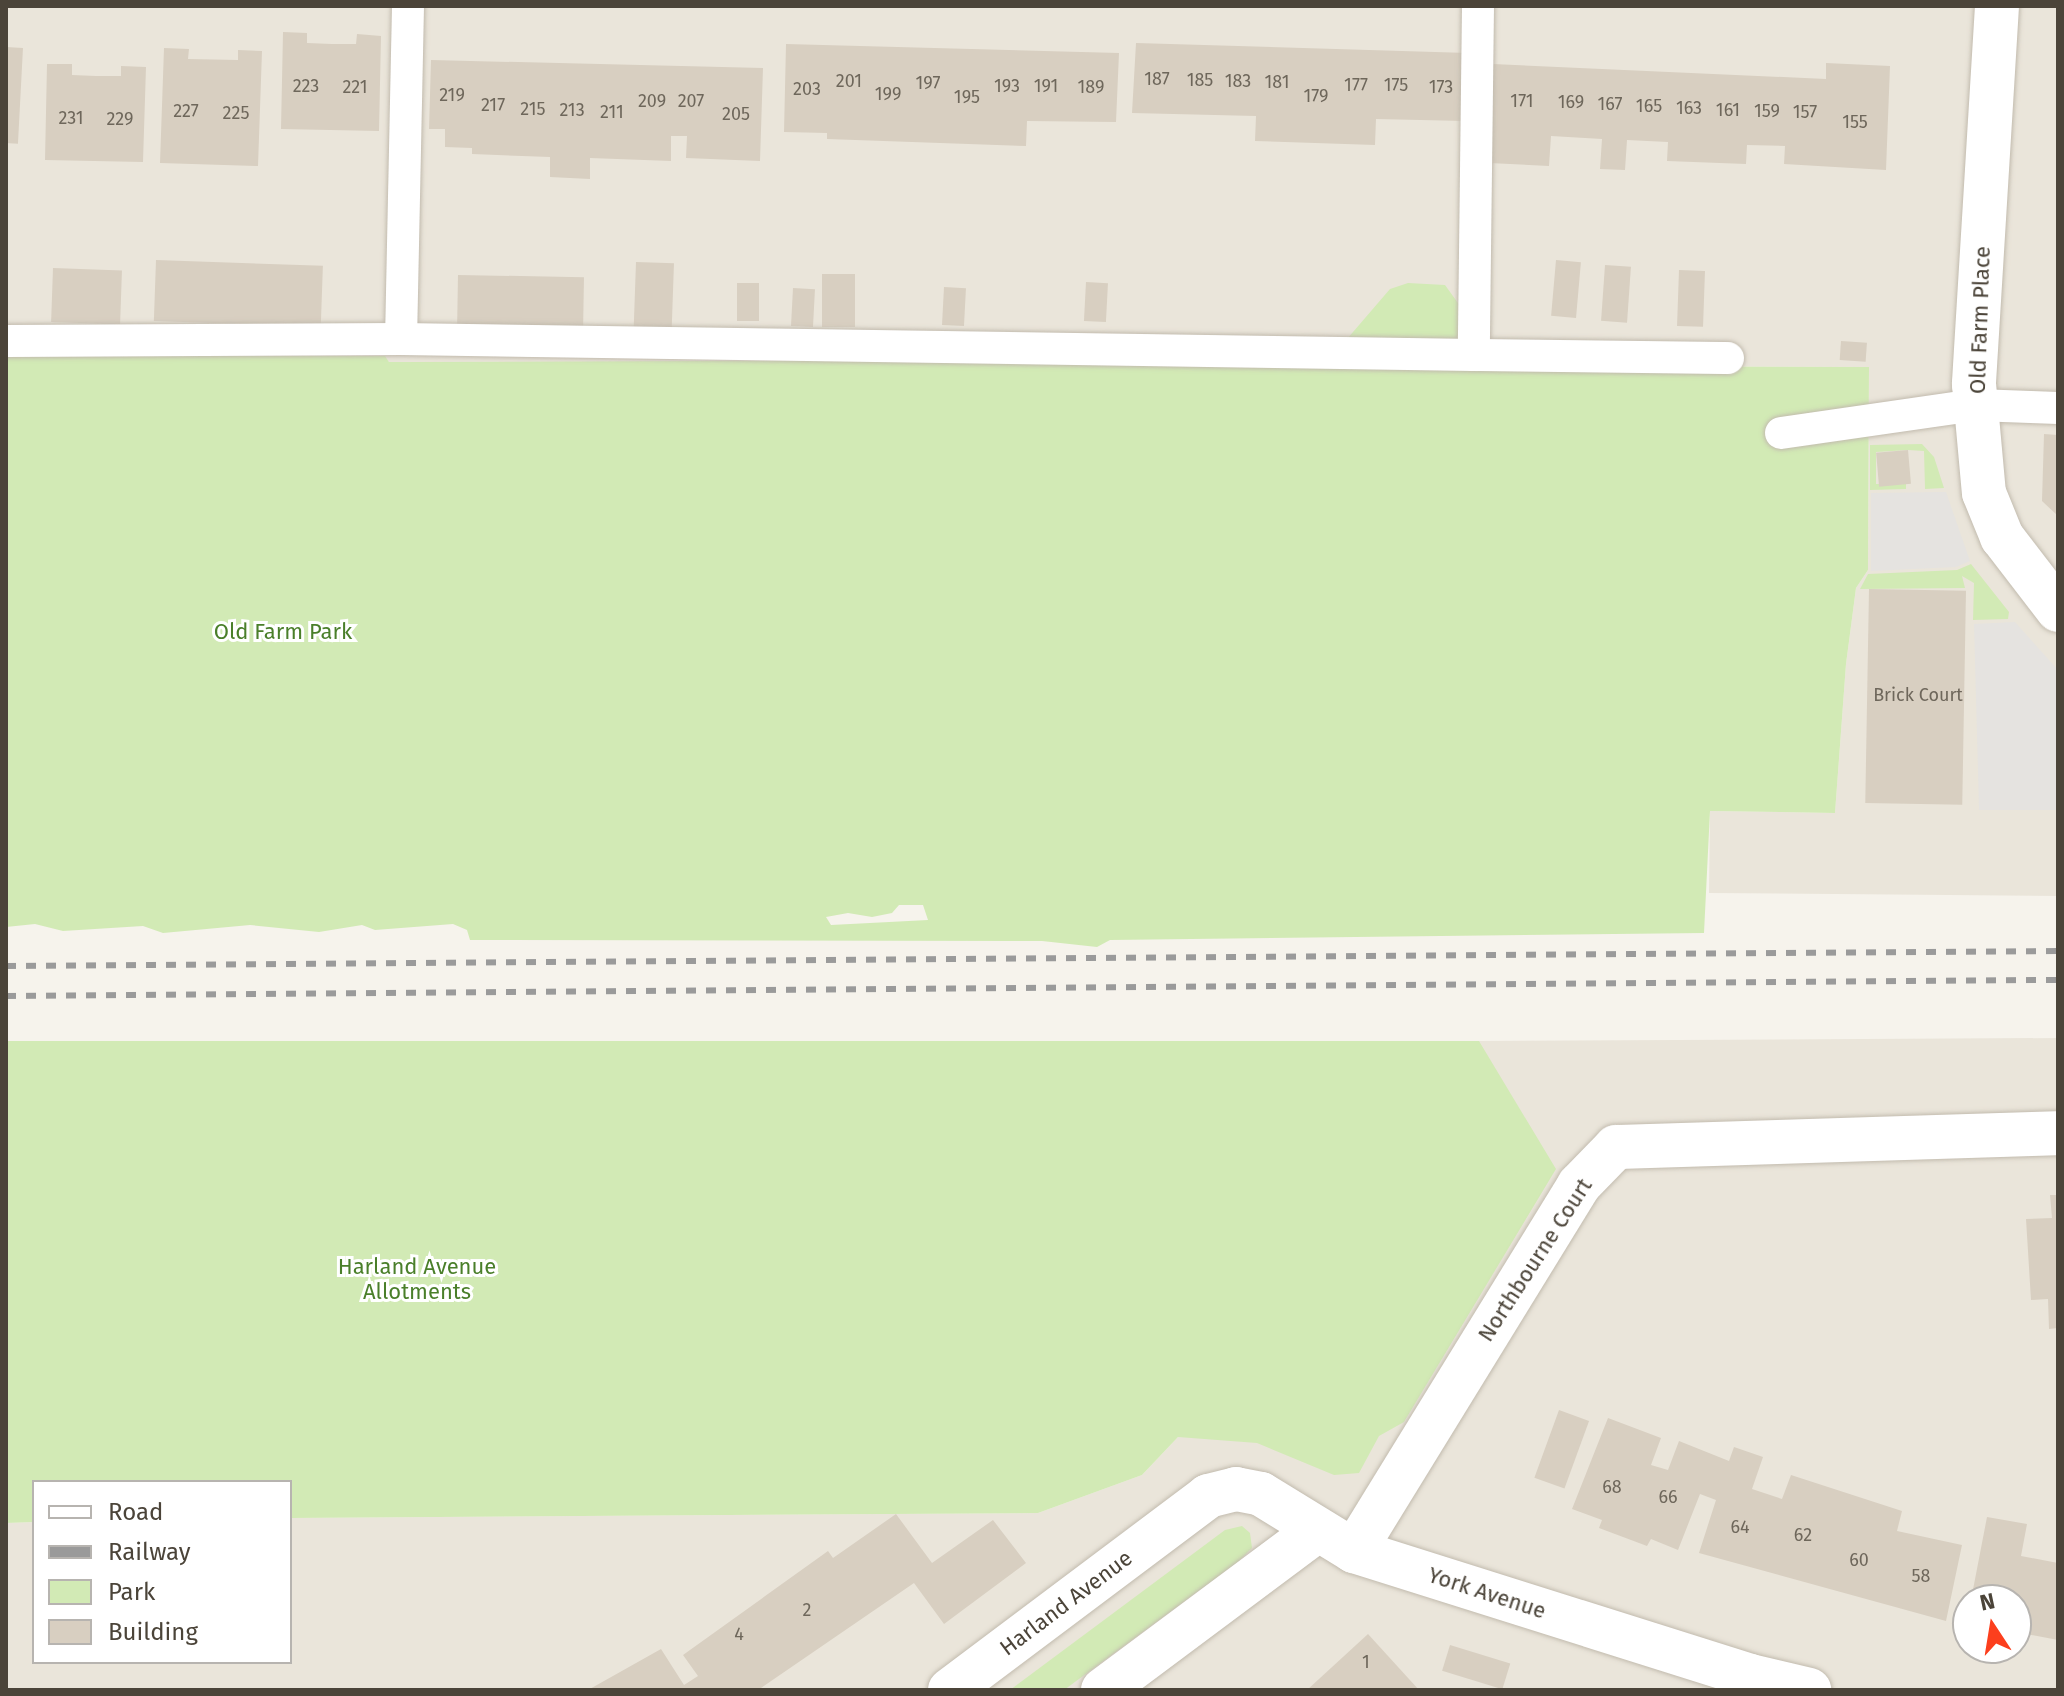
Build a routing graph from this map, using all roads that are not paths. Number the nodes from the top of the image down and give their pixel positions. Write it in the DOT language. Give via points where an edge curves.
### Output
graph roads {
  1 [pos="408,6"];
  2 [pos="1478,6"];
  3 [pos="1997,6"];
  4 [pos="401,339"];
  5 [pos="6,341"];
  6 [pos="1474,355"];
  7 [pos="1728,358"];
  8 [pos="1976,405"];
  9 [pos="2058,408"];
  10 [pos="1781,433"];
  11 [pos="2058,610"];
  12 [pos="2058,1133"];
  13 [pos="1181,1517"];
  14 [pos="1315,1532"];
  15 [pos="1354,1551"];
  16 [pos="950,1690"];
  17 [pos="1103,1690"];
  18 [pos="1809,1690"];
  1 -- 4 [label="lane"];
  2 -- 6 [label="lane"];
  3 -- 8 [label="street, Old Farm Place"];
  4 -- 5 [label="lane"];
  4 -- 6 [label="lane"];
  6 -- 7 [label="lane"];
  8 -- 9 [label="lane"];
  8 -- 10 [label="lane"];
  8 -- 11 [label="street, Old Farm Place" via="1990,516 2021,567"];
  12 -- 15 [label="street, Northbourne Court" via="1616,1147 1579,1185"];
  13 -- 14 [label="street, York Avenue" via="1208,1496 1236,1489 1261,1494"];
  13 -- 16 [label="street, Harland Avenue"];
  14 -- 15 [label="street, York Avenue"];
  14 -- 17 [label="street"];
  15 -- 18 [label="street, York Avenue"];
}
